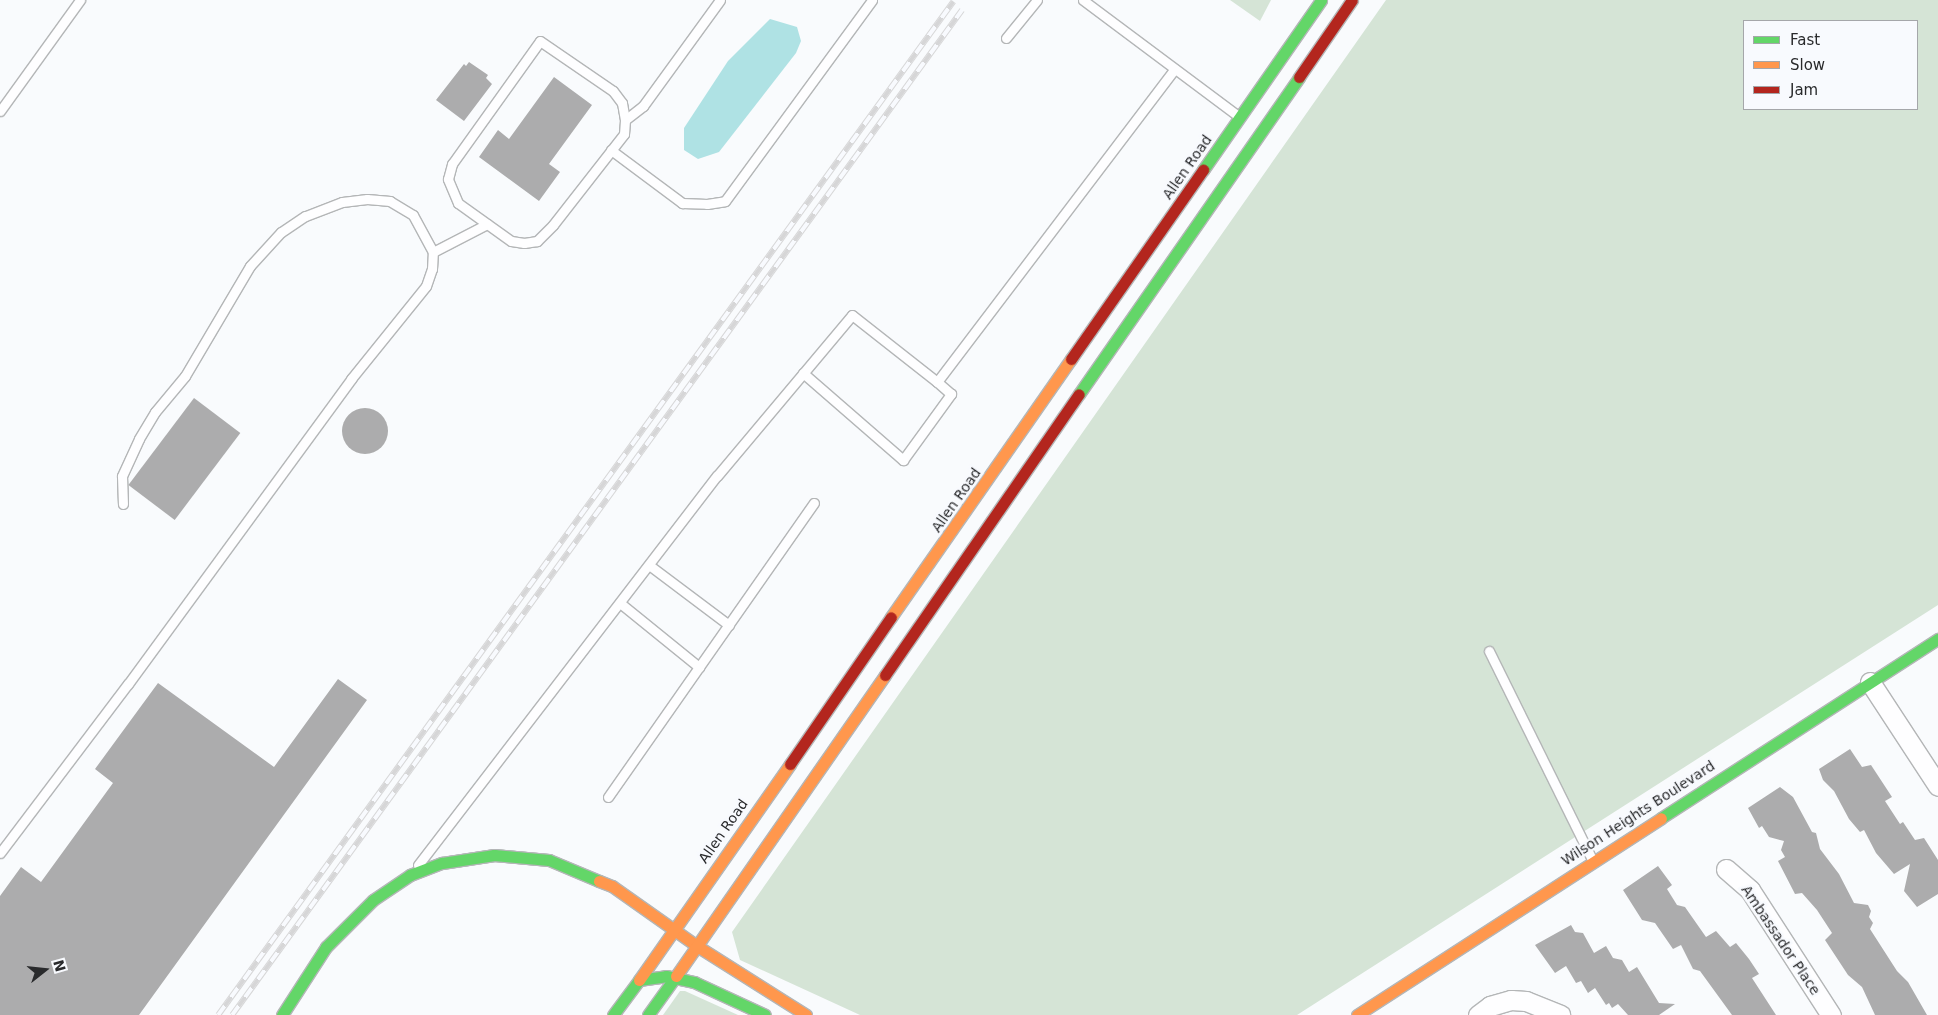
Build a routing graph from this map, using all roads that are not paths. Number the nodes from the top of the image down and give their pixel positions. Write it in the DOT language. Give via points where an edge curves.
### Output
graph roads {
  1 [pos="80,0"];
  2 [pos="720,0"];
  3 [pos="872,0"];
  4 [pos="1037,0"];
  5 [pos="1083,0"];
  6 [pos="1321,0"];
  7 [pos="1352,0"];
  8 [pos="1006,38"];
  9 [pos="1175,69"];
  10 [pos="0,110"];
  11 [pos="1240,117"];
  12 [pos="626,120"];
  13 [pos="611,150"];
  14 [pos="487,224"];
  15 [pos="433,252"];
  16 [pos="803,373"];
  17 [pos="936,382"];
  18 [pos="122,504"];
  19 [pos="814,504"];
  20 [pos="649,565"];
  21 [pos="620,603"];
  22 [pos="728,625"];
  23 [pos="1938,639"];
  24 [pos="1489,651"];
  25 [pos="699,667"];
  26 [pos="1870,682"];
  27 [pos="1938,786"];
  28 [pos="608,797"];
  29 [pos="0,853"];
  30 [pos="1593,860"];
  31 [pos="1726,869"];
  32 [pos="410,875"];
  33 [pos="673,929"];
  34 [pos="697,946"];
  35 [pos="676,976"];
  36 [pos="639,980"];
  37 [pos="755,1012"];
  38 [pos="282,1015"];
  39 [pos="613,1015"];
  40 [pos="648,1015"];
  41 [pos="765,1015"];
  42 [pos="806,1015"];
  43 [pos="1356,1015"];
  44 [pos="1478,1015"];
  45 [pos="1560,1015"];
  46 [pos="1832,1015"];
  1 -- 10 [label="lane"];
  2 -- 12 [label="lane" via="643,106"];
  3 -- 13 [label="lane" via="725,201 682,203"];
  4 -- 8 [label="lane"];
  5 -- 9 [label="lane"];
  6 -- 11 [label="main road, Allen Road"];
  7 -- 34 [label="main road"];
  9 -- 11 [label="lane"];
  9 -- 17 [label="lane"];
  11 -- 33 [label="main road, Allen Road"];
  12 -- 13 [label="lane" via="624,134"];
  12 -- 14 [label="lane" via="622,103 613,91 540,41 452,164 448,179 450,190 458,203"];
  13 -- 14 [label="lane" via="553,226 537,241 510,241"];
  14 -- 15 [label="lane"];
  15 -- 18 [label="lane" via="413,215 390,201 342,202 305,216 281,232 250,266 185,376 155,412 122,476"];
  15 -- 29 [label="lane" via="426,286 351,379"];
  16 -- 17 [label="lane" via="852,315"];
  16 -- 17 [label="lane" via="903,460 951,394"];
  16 -- 20 [label="lane"];
  19 -- 22 [label="lane"];
  20 -- 21 [label="lane"];
  20 -- 22 [label="lane"];
  21 -- 25 [label="lane"];
  21 -- 32 [label="lane"];
  22 -- 25 [label="lane"];
  23 -- 26 [label="main road, Wilson Heights Boulevard"];
  24 -- 30 [label="lane"];
  25 -- 28 [label="lane"];
  26 -- 27 [label="street"];
  26 -- 30 [label="main road, Wilson Heights Boulevard"];
  30 -- 43 [label="main road, Wilson Heights Boulevard"];
  31 -- 46 [label="street, Ambassador Place" via="1750,890"];
  32 -- 33 [label="main road" via="442,863 487,855 549,860 580,872 605,896 648,924"];
  32 -- 38 [label="main road" via="373,900 326,947"];
  33 -- 34 [label="main road"];
  33 -- 36 [label="main road, Allen Road"];
  34 -- 35 [label="main road"];
  34 -- 42 [label="main road"];
  35 -- 36 [label="main road"];
  35 -- 37 [label="main road" via="701,984"];
  35 -- 40 [label="main road"];
  36 -- 39 [label="main road, Allen Road"];
  37 -- 41 [label="main road"];
  44 -- 45 [label="street" via="1490,1006 1510,1000 1526,1001"];
}
